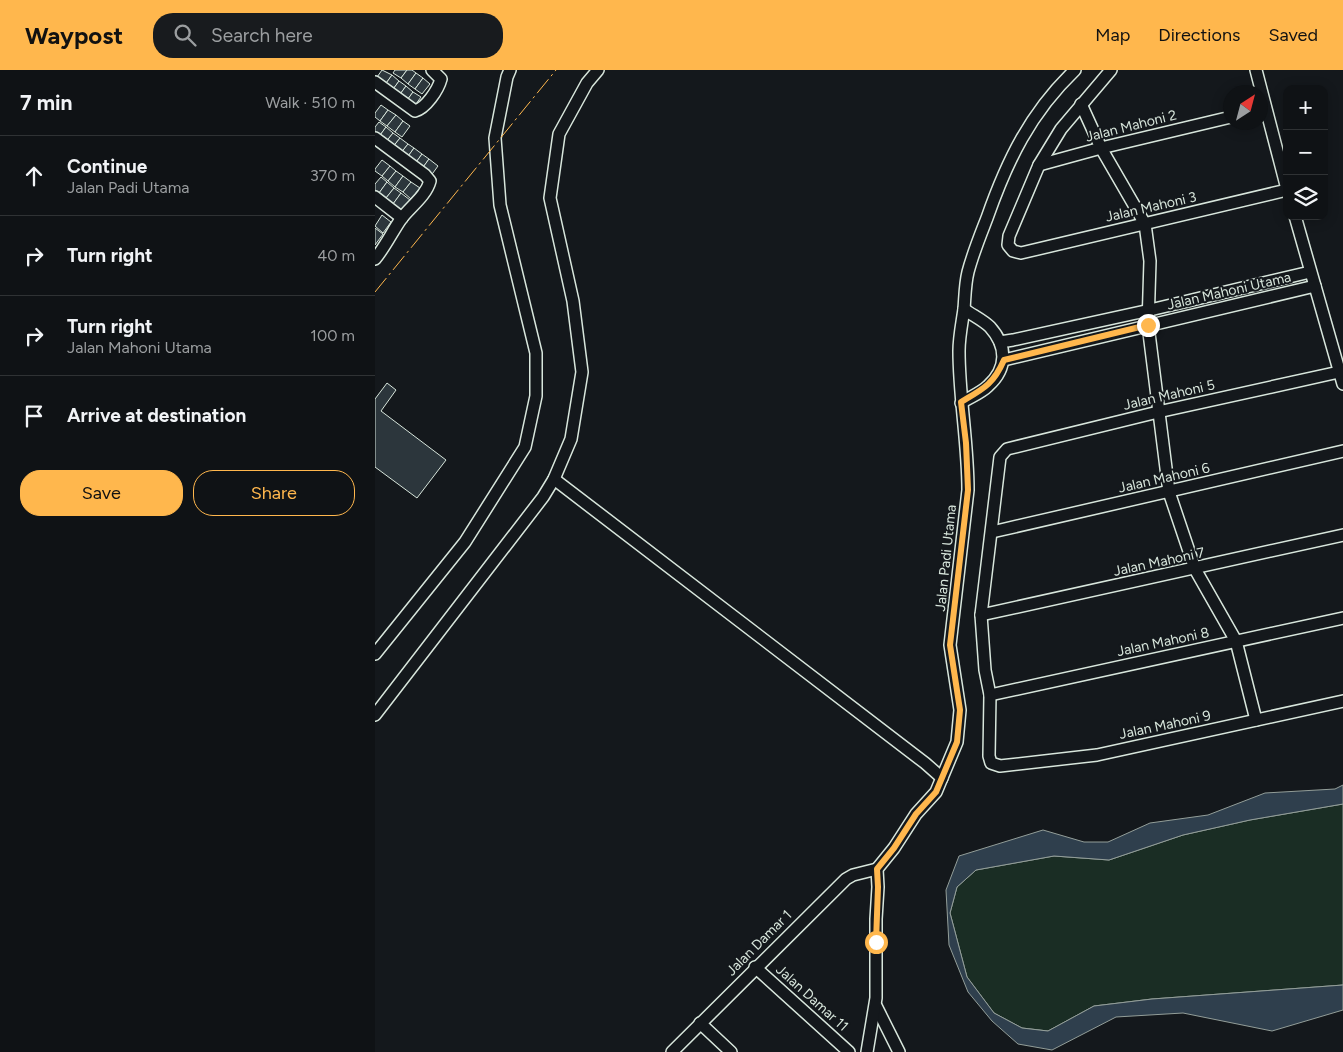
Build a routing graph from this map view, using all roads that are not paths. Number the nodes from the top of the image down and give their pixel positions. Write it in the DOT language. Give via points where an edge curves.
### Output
graph roads {
  1 [pos="510,70"];
  2 [pos="598,70"];
  3 [pos="1075,70"];
  4 [pos="1111,70"];
  5 [pos="1256,70"];
  6 [pos="435,72"];
  7 [pos="375,82"];
  8 [pos="1259,85"];
  9 [pos="1081,104"];
  10 [pos="1223,119"];
  11 [pos="1268,126"];
  12 [pos="375,138"];
  13 [pos="1101,148"];
  14 [pos="1039,165"];
  15 [pos="1283,176"];
  16 [pos="1283,191"];
  17 [pos="375,197"];
  18 [pos="401,218"];
  19 [pos="1296,220"];
  20 [pos="1145,224"];
  21 [pos="379,248"];
  22 [pos="375,260"];
  23 [pos="1311,272"];
  24 [pos="1315,286"];
  25 [pos="964,309"];
  26 [pos="1150,310"];
  27 [pos="1148,325"];
  28 [pos="1000,342"];
  29 [pos="1004,360"];
  30 [pos="1339,372"];
  31 [pos="1343,384"];
  32 [pos="961,402"];
  33 [pos="1158,412"];
  34 [pos="1343,451"];
  35 [pos="554,479"];
  36 [pos="1169,492"];
  37 [pos="992,532"];
  38 [pos="1343,535"];
  39 [pos="1195,569"];
  40 [pos="981,616"];
  41 [pos="1343,618"];
  42 [pos="1236,641"];
  43 [pos="375,654"];
  44 [pos="990,695"];
  45 [pos="1343,700"];
  46 [pos="375,715"];
  47 [pos="1256,720"];
  48 [pos="942,778"];
  49 [pos="877,869"];
  50 [pos="755,967"];
  51 [pos="875,1006"];
  52 [pos="700,1023"];
  53 [pos="672,1052"];
  54 [pos="731,1052"];
  55 [pos="849,1052"];
  56 [pos="867,1052"];
  57 [pos="899,1052"];
  1 -- 43 [label="street" via="495,138 500,205 536,353 536,396 525,447 465,542"];
  2 -- 35 [label="street" via="587,83 559,134 550,198 573,301 582,372 571,439"];
  3 -- 25 [label="street, Jalan Padi Utama" via="1041,108 1008,162 968,273"];
  4 -- 9 [label="street"];
  5 -- 8 [label="street"];
  6 -- 7 [label="street" via="441,79 439,85 415,112"];
  9 -- 13 [label="street"];
  9 -- 14 [label="street"];
  10 -- 13 [label="street, Jalan Mahoni 2"];
  11 -- 15 [label="street"];
  12 -- 18 [label="street" via="430,181"];
  13 -- 14 [label="street, Jalan Mahoni 2"];
  13 -- 20 [label="street"];
  14 -- 20 [label="street, Jalan Mahoni 3" via="1009,236 1008,245 1013,250 1021,252"];
  16 -- 20 [label="street, Jalan Mahoni 3"];
  17 -- 18 [label="street"];
  18 -- 21 [label="street"];
  19 -- 23 [label="street"];
  20 -- 26 [label="street" via="1150,261"];
  21 -- 22 [label="street"];
  23 -- 24 [label="street"];
  23 -- 26 [label="street, Jalan Mahoni Utama"];
  24 -- 27 [label="street, Jalan Mahoni Utama"];
  24 -- 30 [label="street"];
  25 -- 28 [label="street" via="989,326"];
  25 -- 32 [label="street, Jalan Padi Utama" via="959,348"];
  26 -- 27 [label="street"];
  26 -- 28 [label="street, Jalan Mahoni Utama"];
  27 -- 29 [label="street, Jalan Mahoni Utama"];
  27 -- 33 [label="street"];
  28 -- 29 [label="street"];
  29 -- 32 [label="street" via="988,386"];
  30 -- 31 [label="street"];
  30 -- 33 [label="street, Jalan Mahoni 5"];
  32 -- 48 [label="street, Jalan Padi Utama" via="968,490 950,645 960,710 957,742"];
  33 -- 36 [label="street"];
  33 -- 37 [label="street, Jalan Mahoni 5" via="1007,449 1000,457"];
  34 -- 36 [label="street, Jalan Mahoni 6"];
  35 -- 46 [label="street"];
  35 -- 48 [label="street"];
  36 -- 37 [label="street, Jalan Mahoni 6"];
  36 -- 39 [label="street"];
  37 -- 40 [label="street"];
  38 -- 39 [label="street, Jalan Mahoni 7"];
  39 -- 40 [label="street, Jalan Mahoni 7"];
  39 -- 42 [label="street"];
  40 -- 44 [label="street"];
  41 -- 42 [label="street, Jalan Mahoni 8"];
  42 -- 44 [label="street, Jalan Mahoni 8"];
  42 -- 47 [label="street"];
  44 -- 47 [label="street, Jalan Mahoni 9" via="989,756 991,763 1000,766 1097,755"];
  45 -- 47 [label="street, Jalan Mahoni 9"];
  48 -- 49 [label="street, Jalan Padi Utama" via="936,792"];
  49 -- 50 [label="street, Jalan Damar 1" via="846,878"];
  49 -- 51 [label="street"];
  50 -- 52 [label="street, Jalan Damar 1"];
  50 -- 55 [label="street, Jalan Damar 11"];
  51 -- 56 [label="street"];
  51 -- 57 [label="street"];
  52 -- 53 [label="street, Jalan Damar 1"];
  52 -- 54 [label="street"];
}
